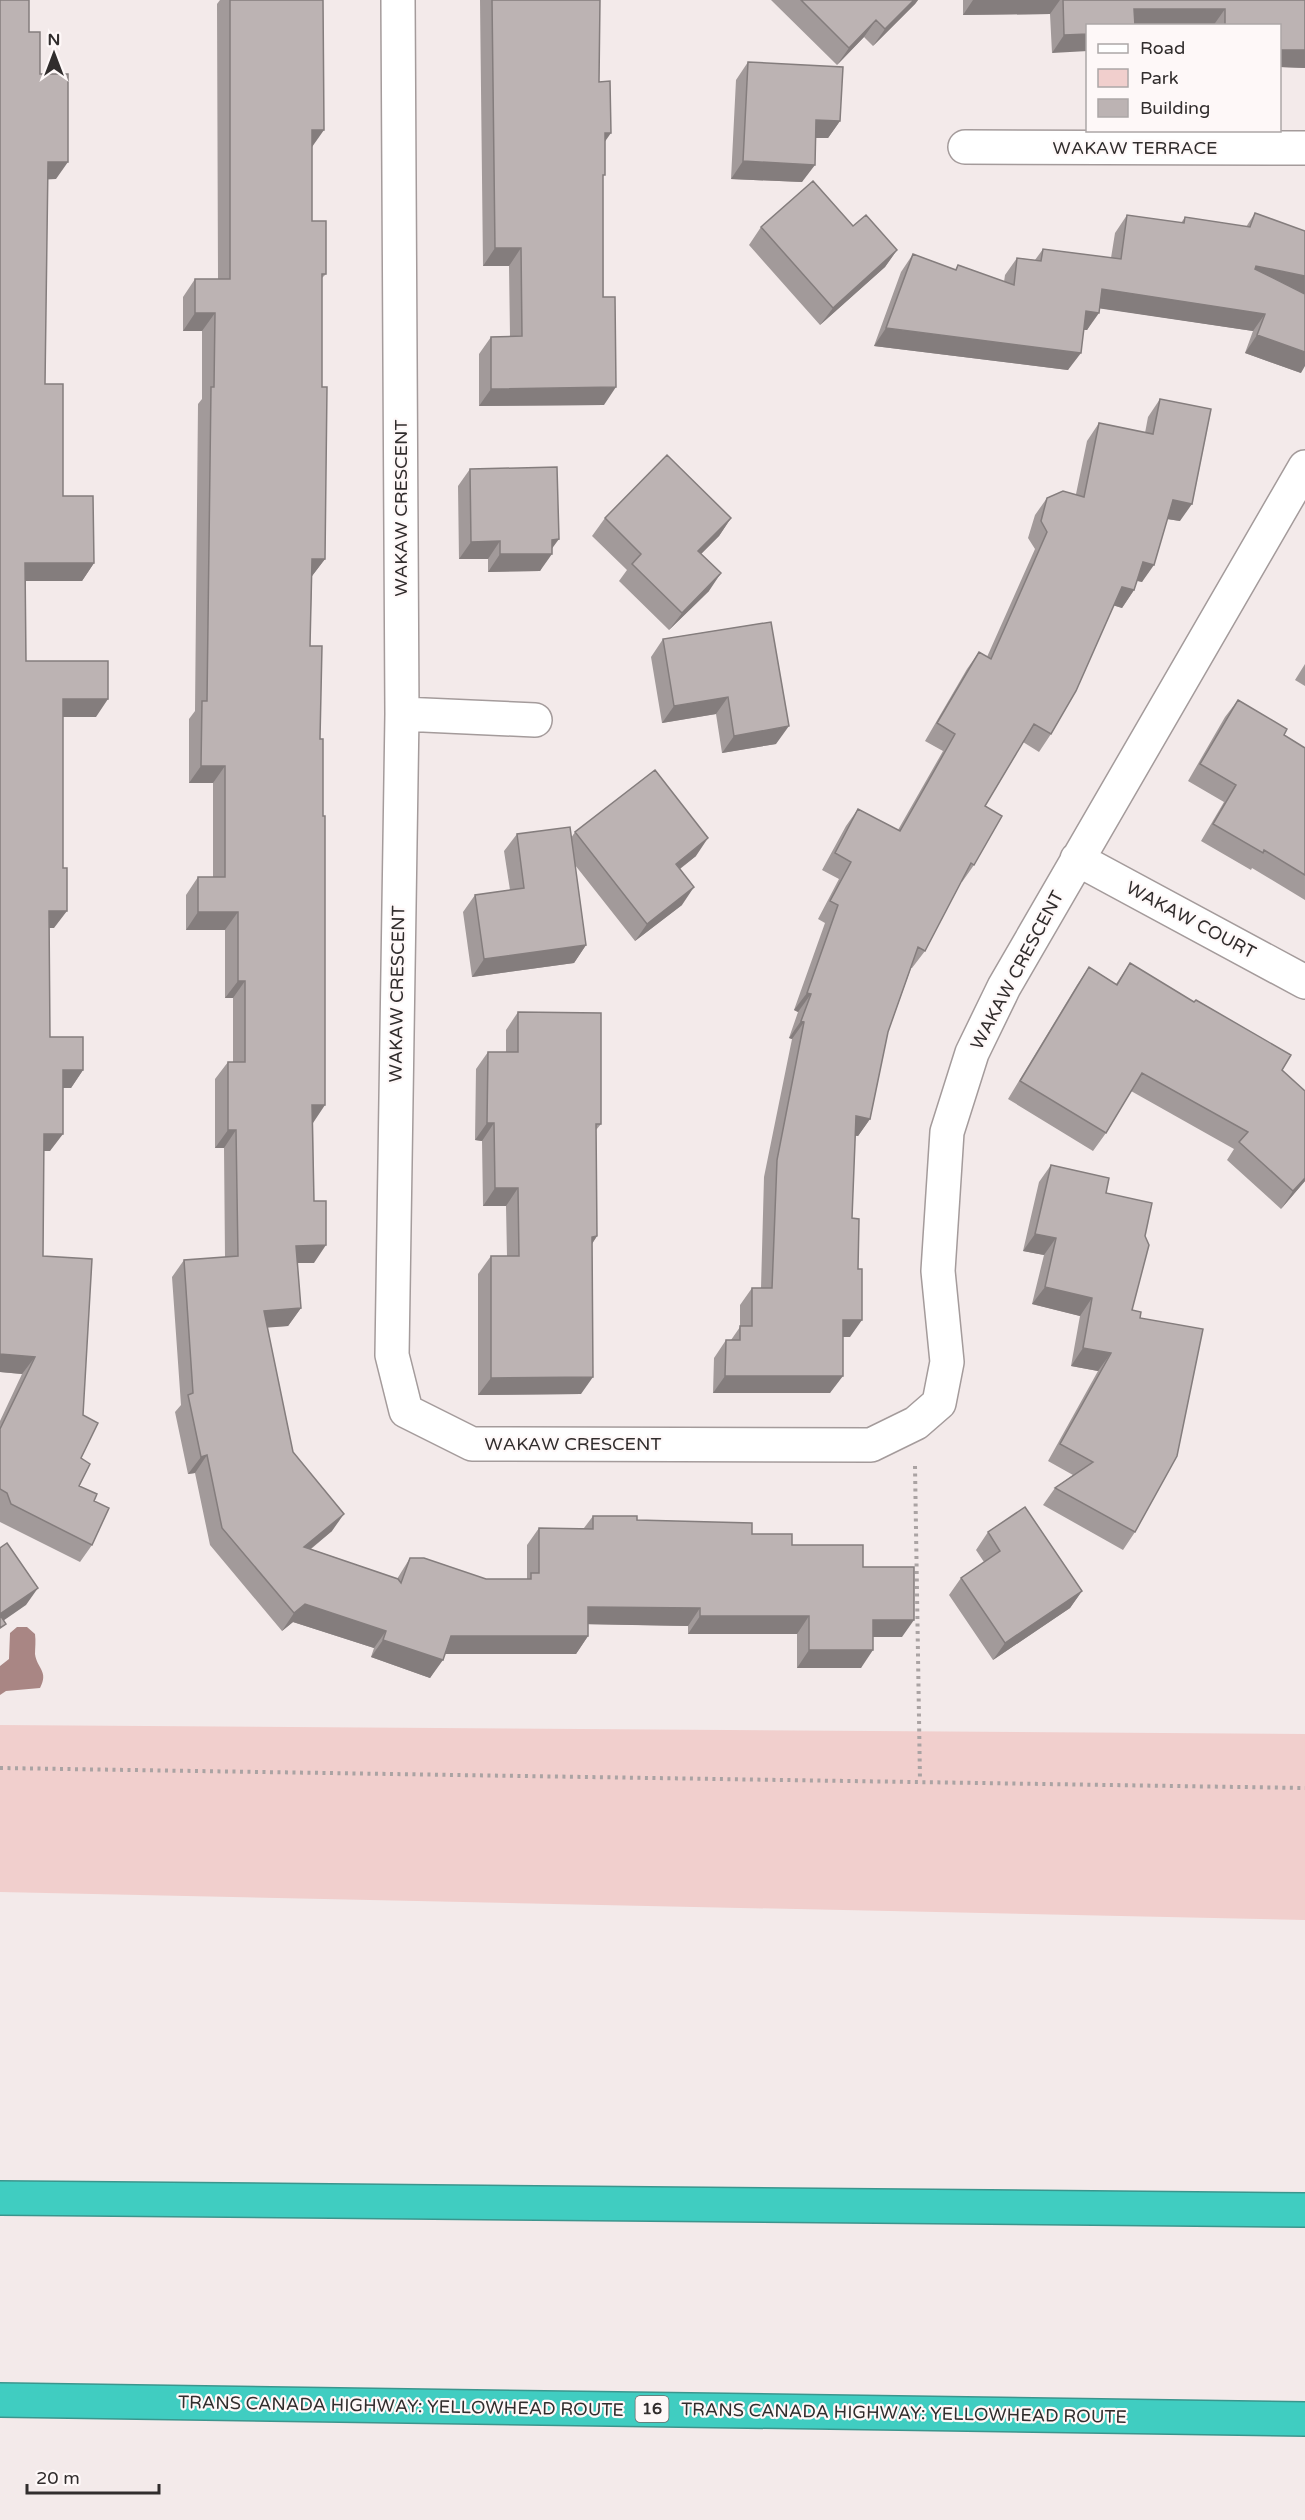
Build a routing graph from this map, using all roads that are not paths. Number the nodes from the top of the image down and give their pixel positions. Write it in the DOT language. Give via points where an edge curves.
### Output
graph roads {
  1 [pos="398,0"];
  2 [pos="965,147"];
  3 [pos="1305,148"];
  4 [pos="1305,466"];
  5 [pos="402,714"];
  6 [pos="535,720"];
  7 [pos="1077,859"];
  8 [pos="1305,982"];
  9 [pos="0,2198"];
  10 [pos="1305,2210"];
  11 [pos="0,2400"];
  12 [pos="1305,2419"];
  1 -- 5 [label="street, WAKAW CRESCENT"];
  2 -- 3 [label="street, WAKAW TERRACE"];
  4 -- 7 [label="street, WAKAW CRESCENT"];
  5 -- 6 [label="street"];
  5 -- 7 [label="street, WAKAW CRESCENT" via="392,1355 406,1411 472,1444 871,1445 916,1423 939,1402 947,1362 938,1271 947,1132 976,1044"];
  7 -- 8 [label="street, WAKAW COURT"];
  9 -- 10 [label="highway"];
  11 -- 12 [label="highway, TRANS CANADA HIGHWAY: YELLOWHEAD ROUTE / 16"];
}
